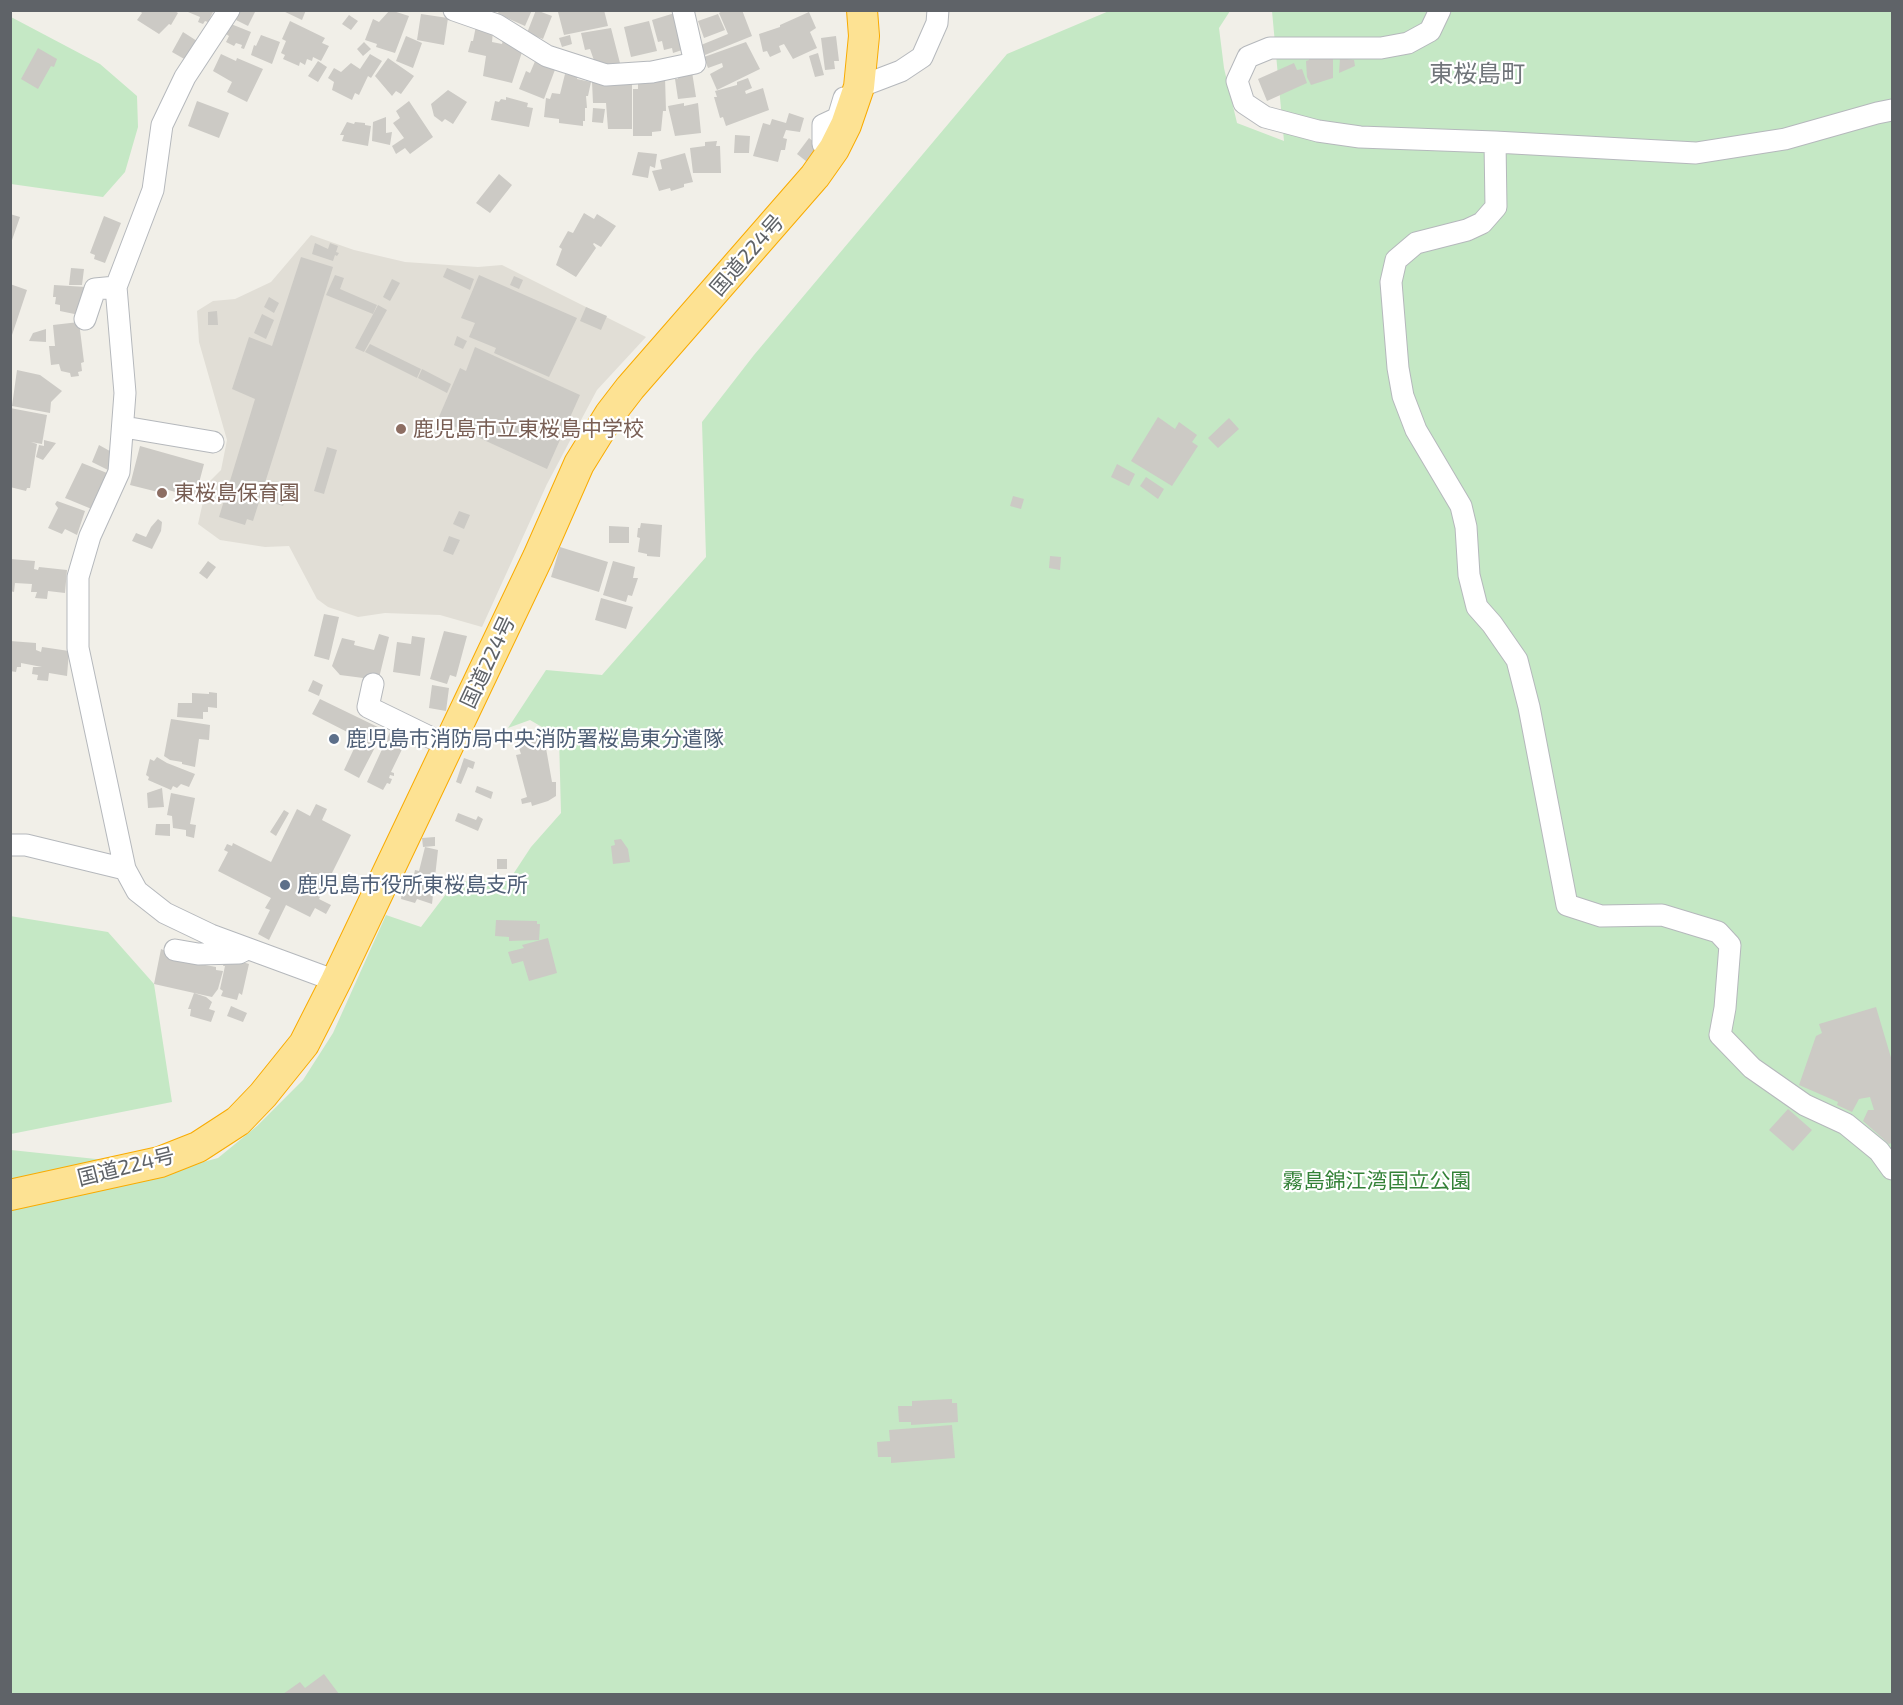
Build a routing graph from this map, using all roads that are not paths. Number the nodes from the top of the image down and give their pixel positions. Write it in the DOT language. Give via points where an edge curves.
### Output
graph roads {
  1 [pos="229,10"];
  2 [pos="454,10"];
  3 [pos="683,10"];
  4 [pos="862,10"];
  5 [pos="938,10"];
  6 [pos="1440,10"];
  7 [pos="860,75"];
  8 [pos="1893,110"];
  9 [pos="817,135"];
  10 [pos="1496,142"];
  11 [pos="116,287"];
  12 [pos="85,319"];
  13 [pos="124,427"];
  14 [pos="213,442"];
  15 [pos="373,684"];
  16 [pos="448,746"];
  17 [pos="10,845"];
  18 [pos="124,869"];
  19 [pos="247,949"];
  20 [pos="175,950"];
  21 [pos="336,981"];
  22 [pos="1893,1169"];
  23 [pos="10,1195"];
  1 -- 11 [label="street" via="185,76 162,125 153,190"];
  2 -- 3 [label="street" via="498,25 547,56 606,75 652,72 695,63"];
  4 -- 7 [label="highway, 国道224号"];
  5 -- 7 [label="street" via="937,23 922,57 901,71"];
  6 -- 10 [label="street" via="1430,31 1408,43 1381,48 1270,48 1248,57 1237,81 1244,103 1265,117 1318,131 1360,137"];
  7 -- 9 [label="street" via="846,77 838,118"];
  7 -- 16 [label="highway, 国道224号" via="846,125 815,176 610,414 579,464"];
  8 -- 10 [label="street" via="1785,139 1696,153"];
  10 -- 22 [label="street" via="1496,207 1482,223 1416,243 1396,260 1391,282 1398,368 1403,396 1416,430 1461,506 1476,607 1517,660 1567,905 1601,916 1662,915 1718,932 1731,945 1720,1035 1752,1068 1805,1105 1846,1124 1879,1151"];
  11 -- 12 [label="street" via="95,289"];
  11 -- 13 [label="street"];
  13 -- 14 [label="street"];
  13 -- 18 [label="street" via="119,472 90,536 78,577 78,648"];
  15 -- 16 [label="street" via="368,707"];
  16 -- 21 [label="highway, 国道224号"];
  17 -- 18 [label="street" via="26,845"];
  18 -- 19 [label="street" via="137,891 165,913"];
  19 -- 20 [label="street" via="219,954"];
  19 -- 21 [label="street"];
  21 -- 23 [label="highway, 国道224号" via="304,1044 263,1095 238,1120 206,1142 160,1162"];
}
